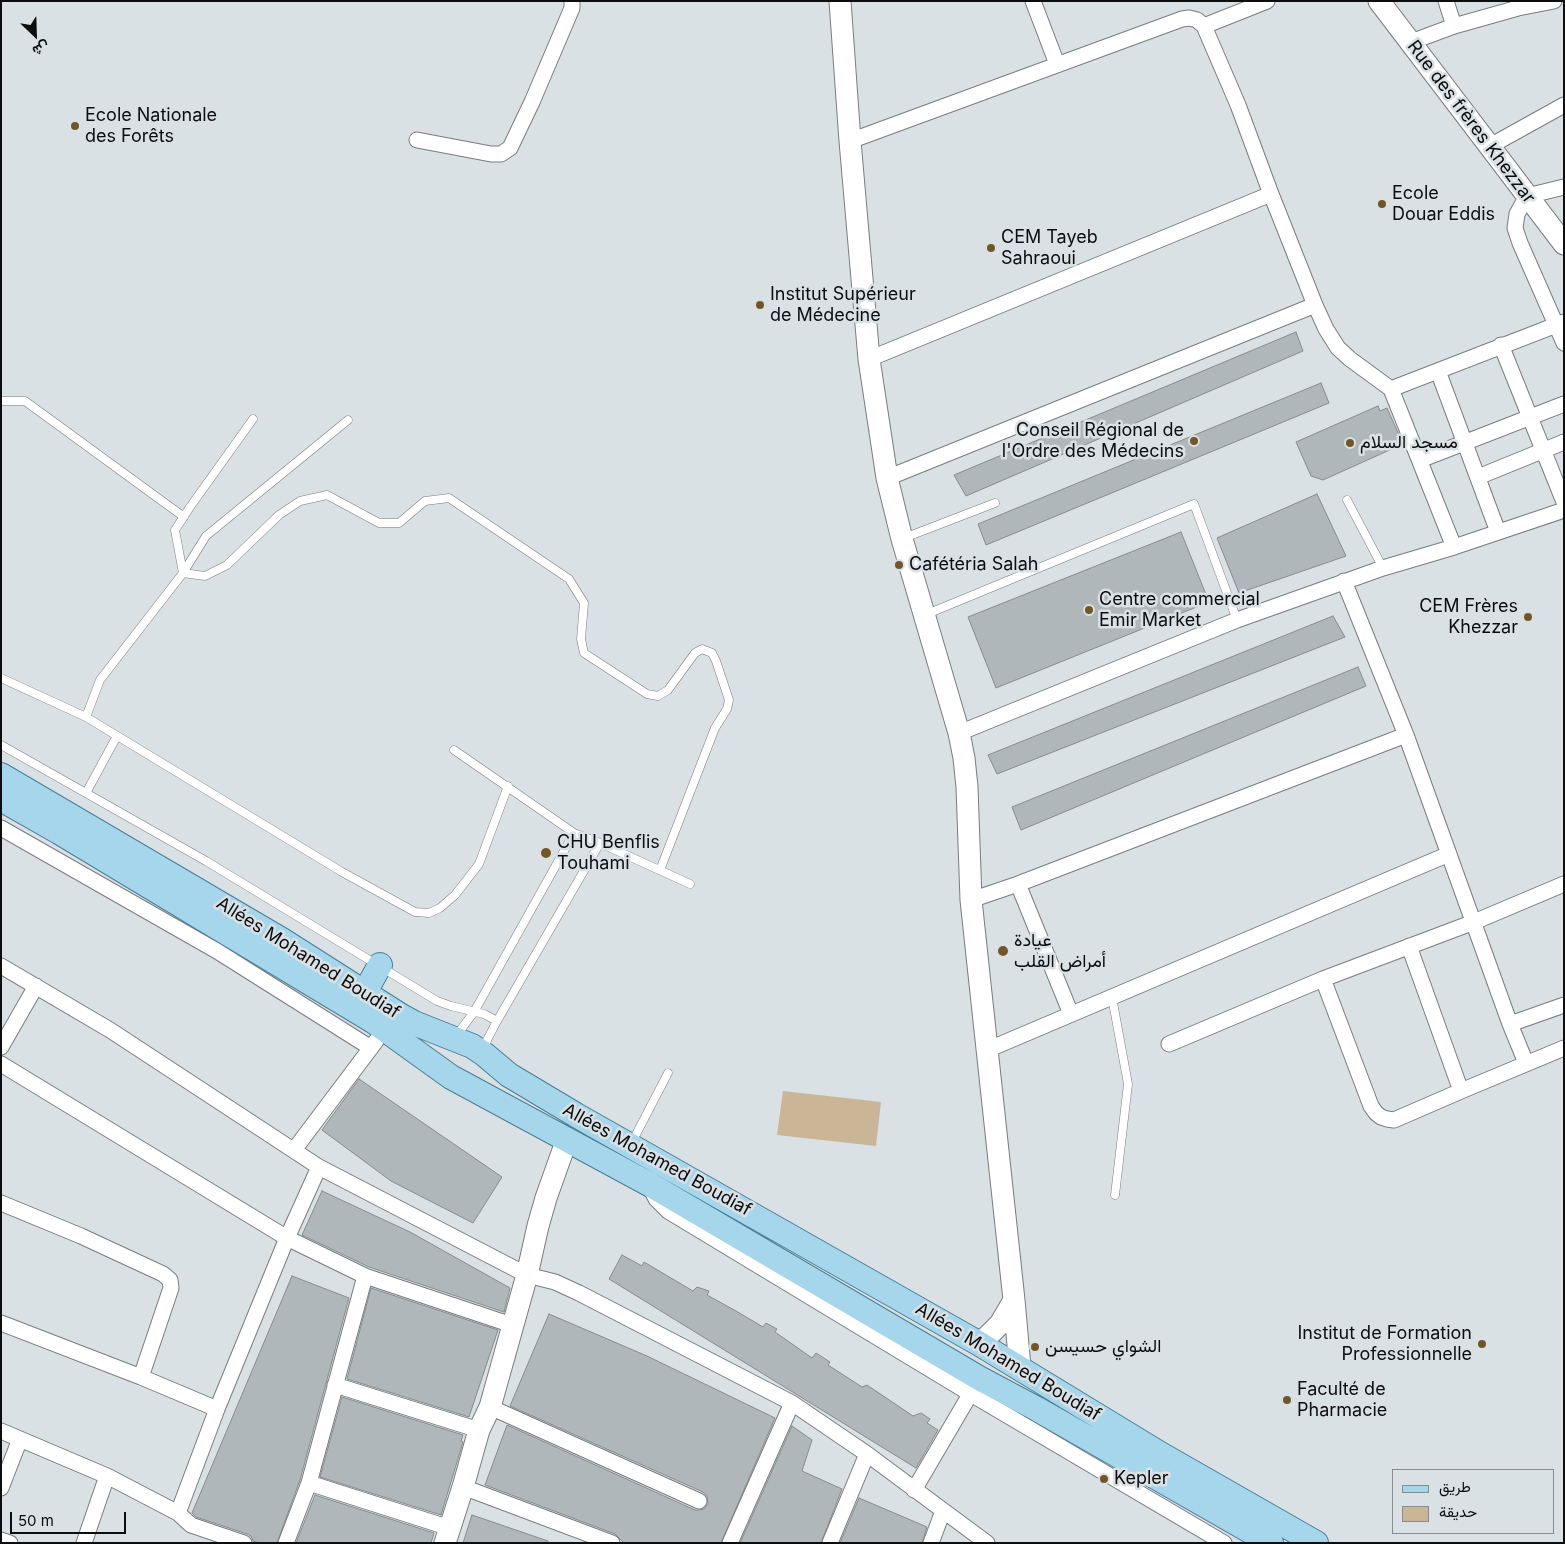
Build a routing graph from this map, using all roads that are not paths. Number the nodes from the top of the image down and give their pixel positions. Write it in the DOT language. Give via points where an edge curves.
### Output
graph roads {
  1 [pos="572,1"];
  2 [pos="840,1"];
  3 [pos="1033,1"];
  4 [pos="1266,1"];
  5 [pos="1379,1"];
  6 [pos="1446,1"];
  7 [pos="1554,1"];
  8 [pos="1517,5"];
  9 [pos="1204,26"];
  10 [pos="1454,26"];
  11 [pos="1411,42"];
  12 [pos="1056,64"];
  13 [pos="1564,105"];
  14 [pos="417,140"];
  15 [pos="850,141"];
  16 [pos="1490,146"];
  17 [pos="1564,187"];
  18 [pos="1271,194"];
  19 [pos="1527,196"];
  20 [pos="1564,244"];
  21 [pos="1315,305"];
  22 [pos="1560,323"];
  23 [pos="1564,343"];
  24 [pos="1501,345"];
  25 [pos="868,359"];
  26 [pos="1438,371"];
  27 [pos="1391,389"];
  28 [pos="1,402"];
  29 [pos="1564,404"];
  30 [pos="1530,417"];
  31 [pos="253,419"];
  32 [pos="348,420"];
  33 [pos="1464,442"];
  34 [pos="1564,442"];
  35 [pos="1543,450"];
  36 [pos="1420,460"];
  37 [pos="1478,476"];
  38 [pos="888,478"];
  39 [pos="1347,500"];
  40 [pos="1564,502"];
  41 [pos="995,503"];
  42 [pos="1564,510"];
  43 [pos="184,517"];
  44 [pos="1498,532"];
  45 [pos="902,539"];
  46 [pos="1454,547"];
  47 [pos="1383,568"];
  48 [pos="183,573"];
  49 [pos="1344,581"];
  50 [pos="924,615"];
  51 [pos="1237,620"];
  52 [pos="1,678"];
  53 [pos="86,717"];
  54 [pos="959,733"];
  55 [pos="117,736"];
  56 [pos="1406,736"];
  57 [pos="1,745"];
  58 [pos="454,750"];
  59 [pos="1,775"];
  60 [pos="508,786"];
  61 [pos="86,793"];
  62 [pos="1,799"];
  63 [pos="1,828"];
  64 [pos="574,833"];
  65 [pos="600,843"];
  66 [pos="1448,854"];
  67 [pos="660,870"];
  68 [pos="690,884"];
  69 [pos="1018,884"];
  70 [pos="1564,884"];
  71 [pos="971,900"];
  72 [pos="1474,922"];
  73 [pos="1408,946"];
  74 [pos="380,965"];
  75 [pos="1,966"];
  76 [pos="1323,979"];
  77 [pos="36,986"];
  78 [pos="365,992"];
  79 [pos="1112,997"];
  80 [pos="1564,1005"];
  81 [pos="474,1012"];
  82 [pos="1072,1014"];
  83 [pos="497,1021"];
  84 [pos="1510,1024"];
  85 [pos="454,1038"];
  86 [pos="378,1039"];
  87 [pos="1169,1044"];
  88 [pos="1,1047"];
  89 [pos="1564,1048"];
  90 [pos="987,1050"];
  91 [pos="484,1054"];
  92 [pos="1526,1063"];
  93 [pos="1,1064"];
  94 [pos="435,1065"];
  95 [pos="668,1073"];
  96 [pos="469,1086"];
  97 [pos="1461,1091"];
  98 [pos="567,1139"];
  99 [pos="630,1146"];
  100 [pos="294,1150"];
  101 [pos="319,1167"];
  102 [pos="1115,1194"];
  103 [pos="1,1203"];
  104 [pos="287,1238"];
  105 [pos="528,1275"];
  106 [pos="365,1276"];
  107 [pos="1014,1300"];
  108 [pos="1,1323"];
  109 [pos="512,1325"];
  110 [pos="978,1343"];
  111 [pos="1020,1367"];
  112 [pos="142,1378"];
  113 [pos="335,1385"];
  114 [pos="975,1386"];
  115 [pos="792,1403"];
  116 [pos="490,1407"];
  117 [pos="217,1410"];
  118 [pos="480,1430"];
  119 [pos="1,1431"];
  120 [pos="20,1439"];
  121 [pos="867,1454"];
  122 [pos="107,1476"];
  123 [pos="309,1484"];
  124 [pos="463,1487"];
  125 [pos="1,1488"];
  126 [pos="914,1490"];
  127 [pos="699,1501"];
  128 [pos="943,1511"];
  129 [pos="178,1513"];
  130 [pos="1235,1522"];
  131 [pos="447,1535"];
  132 [pos="1,1540"];
  133 [pos="10,1543"];
  134 [pos="84,1543"];
  135 [pos="244,1543"];
  136 [pos="286,1543"];
  137 [pos="612,1543"];
  138 [pos="730,1543"];
  139 [pos="830,1543"];
  140 [pos="931,1543"];
  141 [pos="986,1543"];
  142 [pos="1224,1543"];
  143 [pos="1271,1543"];
  144 [pos="1316,1543"];
  1 -- 14 [label="street" via="572,8 510,148 501,154 491,154"];
  2 -- 15 [label="street"];
  3 -- 12 [label="street"];
  4 -- 9 [label="street"];
  5 -- 11 [label="street, Rue des frères Khezzar"];
  6 -- 10 [label="street"];
  7 -- 8 [label="street"];
  8 -- 10 [label="street"];
  9 -- 12 [label="street" via="1198,20 1182,18"];
  9 -- 18 [label="street"];
  10 -- 11 [label="street"];
  11 -- 16 [label="street, Rue des frères Khezzar"];
  12 -- 15 [label="street"];
  13 -- 16 [label="street"];
  15 -- 25 [label="street"];
  16 -- 19 [label="street, Rue des frères Khezzar"];
  17 -- 19 [label="street"];
  18 -- 21 [label="street"];
  18 -- 25 [label="street"];
  19 -- 20 [label="street, Rue des frères Khezzar"];
  19 -- 22 [label="street" via="1517,214 1515,228"];
  21 -- 27 [label="street" via="1338,348"];
  21 -- 38 [label="street"];
  22 -- 23 [label="street"];
  22 -- 24 [label="street"];
  24 -- 26 [label="street"];
  24 -- 30 [label="street"];
  25 -- 38 [label="street"];
  26 -- 27 [label="street"];
  26 -- 33 [label="street"];
  27 -- 36 [label="street"];
  28 -- 43 [label="lane" via="25,402"];
  29 -- 30 [label="street"];
  30 -- 33 [label="street"];
  30 -- 35 [label="street"];
  31 -- 43 [label="lane"];
  32 -- 48 [label="lane" via="206,536"];
  33 -- 36 [label="street"];
  33 -- 37 [label="street"];
  34 -- 35 [label="street"];
  35 -- 37 [label="street"];
  35 -- 40 [label="street"];
  36 -- 46 [label="street"];
  37 -- 44 [label="street"];
  38 -- 45 [label="street"];
  39 -- 47 [label="lane"];
  41 -- 45 [label="lane"];
  42 -- 44 [label="street"];
  43 -- 48 [label="lane" via="175,530"];
  44 -- 46 [label="street"];
  45 -- 50 [label="street"];
  46 -- 47 [label="street"];
  47 -- 49 [label="street"];
  48 -- 53 [label="lane" via="100,680"];
  48 -- 67 [label="lane" via="205,576 227,566 279,515 300,501 327,495 379,523 399,523 425,501 449,498 569,579 584,603 581,640 584,653 647,694 658,696 668,690 694,653 702,649 712,653 729,700 727,709 714,728"];
  49 -- 51 [label="street"];
  49 -- 56 [label="street"];
  50 -- 51 [label="lane" via="1194,504"];
  50 -- 54 [label="street"];
  51 -- 54 [label="street"];
  52 -- 53 [label="lane"];
  53 -- 55 [label="lane"];
  54 -- 71 [label="street" via="967,787"];
  55 -- 60 [label="lane" via="342,872 415,912 429,913 440,908 479,864"];
  55 -- 61 [label="lane"];
  56 -- 66 [label="street"];
  56 -- 69 [label="street"];
  57 -- 61 [label="lane"];
  58 -- 60 [label="lane"];
  59 -- 78 [label="main road, Allées Mohamed Boudiaf"];
  60 -- 64 [label="lane"];
  61 -- 74 [label="lane"];
  62 -- 86 [label="main road, Allées Mohamed Boudiaf" via="373,1021"];
  63 -- 86 [label="street"];
  64 -- 65 [label="lane"];
  64 -- 81 [label="lane"];
  65 -- 67 [label="lane"];
  65 -- 83 [label="lane"];
  66 -- 72 [label="street"];
  66 -- 79 [label="street"];
  67 -- 68 [label="lane"];
  69 -- 71 [label="street"];
  69 -- 82 [label="street"];
  70 -- 72 [label="street"];
  71 -- 90 [label="street"];
  72 -- 73 [label="street"];
  72 -- 84 [label="street"];
  73 -- 76 [label="street"];
  73 -- 97 [label="street"];
  74 -- 78 [label="main road"];
  74 -- 81 [label="lane" via="437,1001"];
  75 -- 77 [label="street"];
  76 -- 87 [label="street"];
  76 -- 97 [label="street" via="1376,1113 1387,1120 1394,1120"];
  77 -- 88 [label="street"];
  77 -- 100 [label="street" via="110,1030"];
  78 -- 85 [label="main road, Allées Mohamed Boudiaf" via="414,1023"];
  79 -- 82 [label="street"];
  79 -- 102 [label="lane" via="1128,1084"];
  80 -- 84 [label="street"];
  81 -- 83 [label="lane"];
  81 -- 85 [label="lane"];
  82 -- 90 [label="street"];
  83 -- 91 [label="lane"];
  84 -- 92 [label="street"];
  85 -- 91 [label="main road, Allées Mohamed Boudiaf"];
  85 -- 94 [label="main road"];
  86 -- 94 [label="main road, Allées Mohamed Boudiaf"];
  86 -- 100 [label="street"];
  89 -- 92 [label="street"];
  90 -- 107 [label="street"];
  91 -- 96 [label="main road" via="481,1069"];
  91 -- 99 [label="main road, Allées Mohamed Boudiaf" via="509,1075"];
  92 -- 97 [label="street"];
  93 -- 104 [label="street"];
  94 -- 96 [label="main road, Allées Mohamed Boudiaf"];
  95 -- 99 [label="lane"];
  96 -- 98 [label="main road, Allées Mohamed Boudiaf"];
  98 -- 105 [label="street" via="546,1198"];
  98 -- 114 [label="main road, Allées Mohamed Boudiaf" via="649,1184"];
  99 -- 110 [label="main road, Allées Mohamed Boudiaf"];
  100 -- 101 [label="street"];
  101 -- 104 [label="street"];
  101 -- 105 [label="street"];
  103 -- 112 [label="street" via="81,1236 170,1280 171,1288"];
  104 -- 106 [label="street"];
  104 -- 117 [label="street"];
  105 -- 109 [label="street"];
  105 -- 115 [label="street" via="579,1293"];
  106 -- 109 [label="street"];
  106 -- 113 [label="street"];
  107 -- 110 [label="street" via="1000,1324"];
  107 -- 111 [label="street"];
  108 -- 112 [label="street"];
  109 -- 116 [label="street"];
  110 -- 111 [label="main road, Allées Mohamed Boudiaf"];
  111 -- 144 [label="main road, Allées Mohamed Boudiaf" via="1162,1455"];
  112 -- 117 [label="street"];
  113 -- 118 [label="street"];
  113 -- 123 [label="street"];
  114 -- 126 [label="street"];
  114 -- 130 [label="main road, Allées Mohamed Boudiaf" via="1037,1409"];
  114 -- 142 [label="street"];
  115 -- 121 [label="street"];
  115 -- 138 [label="street"];
  116 -- 118 [label="street"];
  116 -- 127 [label="street"];
  117 -- 129 [label="street"];
  118 -- 124 [label="street"];
  119 -- 120 [label="street"];
  120 -- 122 [label="street"];
  120 -- 125 [label="street"];
  121 -- 126 [label="street"];
  121 -- 139 [label="street"];
  122 -- 129 [label="street"];
  122 -- 134 [label="street"];
  123 -- 131 [label="street"];
  123 -- 136 [label="street"];
  124 -- 131 [label="street"];
  124 -- 137 [label="street"];
  126 -- 128 [label="street"];
  128 -- 140 [label="street"];
  128 -- 141 [label="street"];
  129 -- 135 [label="street" via="191,1525"];
  130 -- 142 [label="street"];
  130 -- 143 [label="main road, Allées Mohamed Boudiaf"];
  132 -- 133 [label="street"];
}
